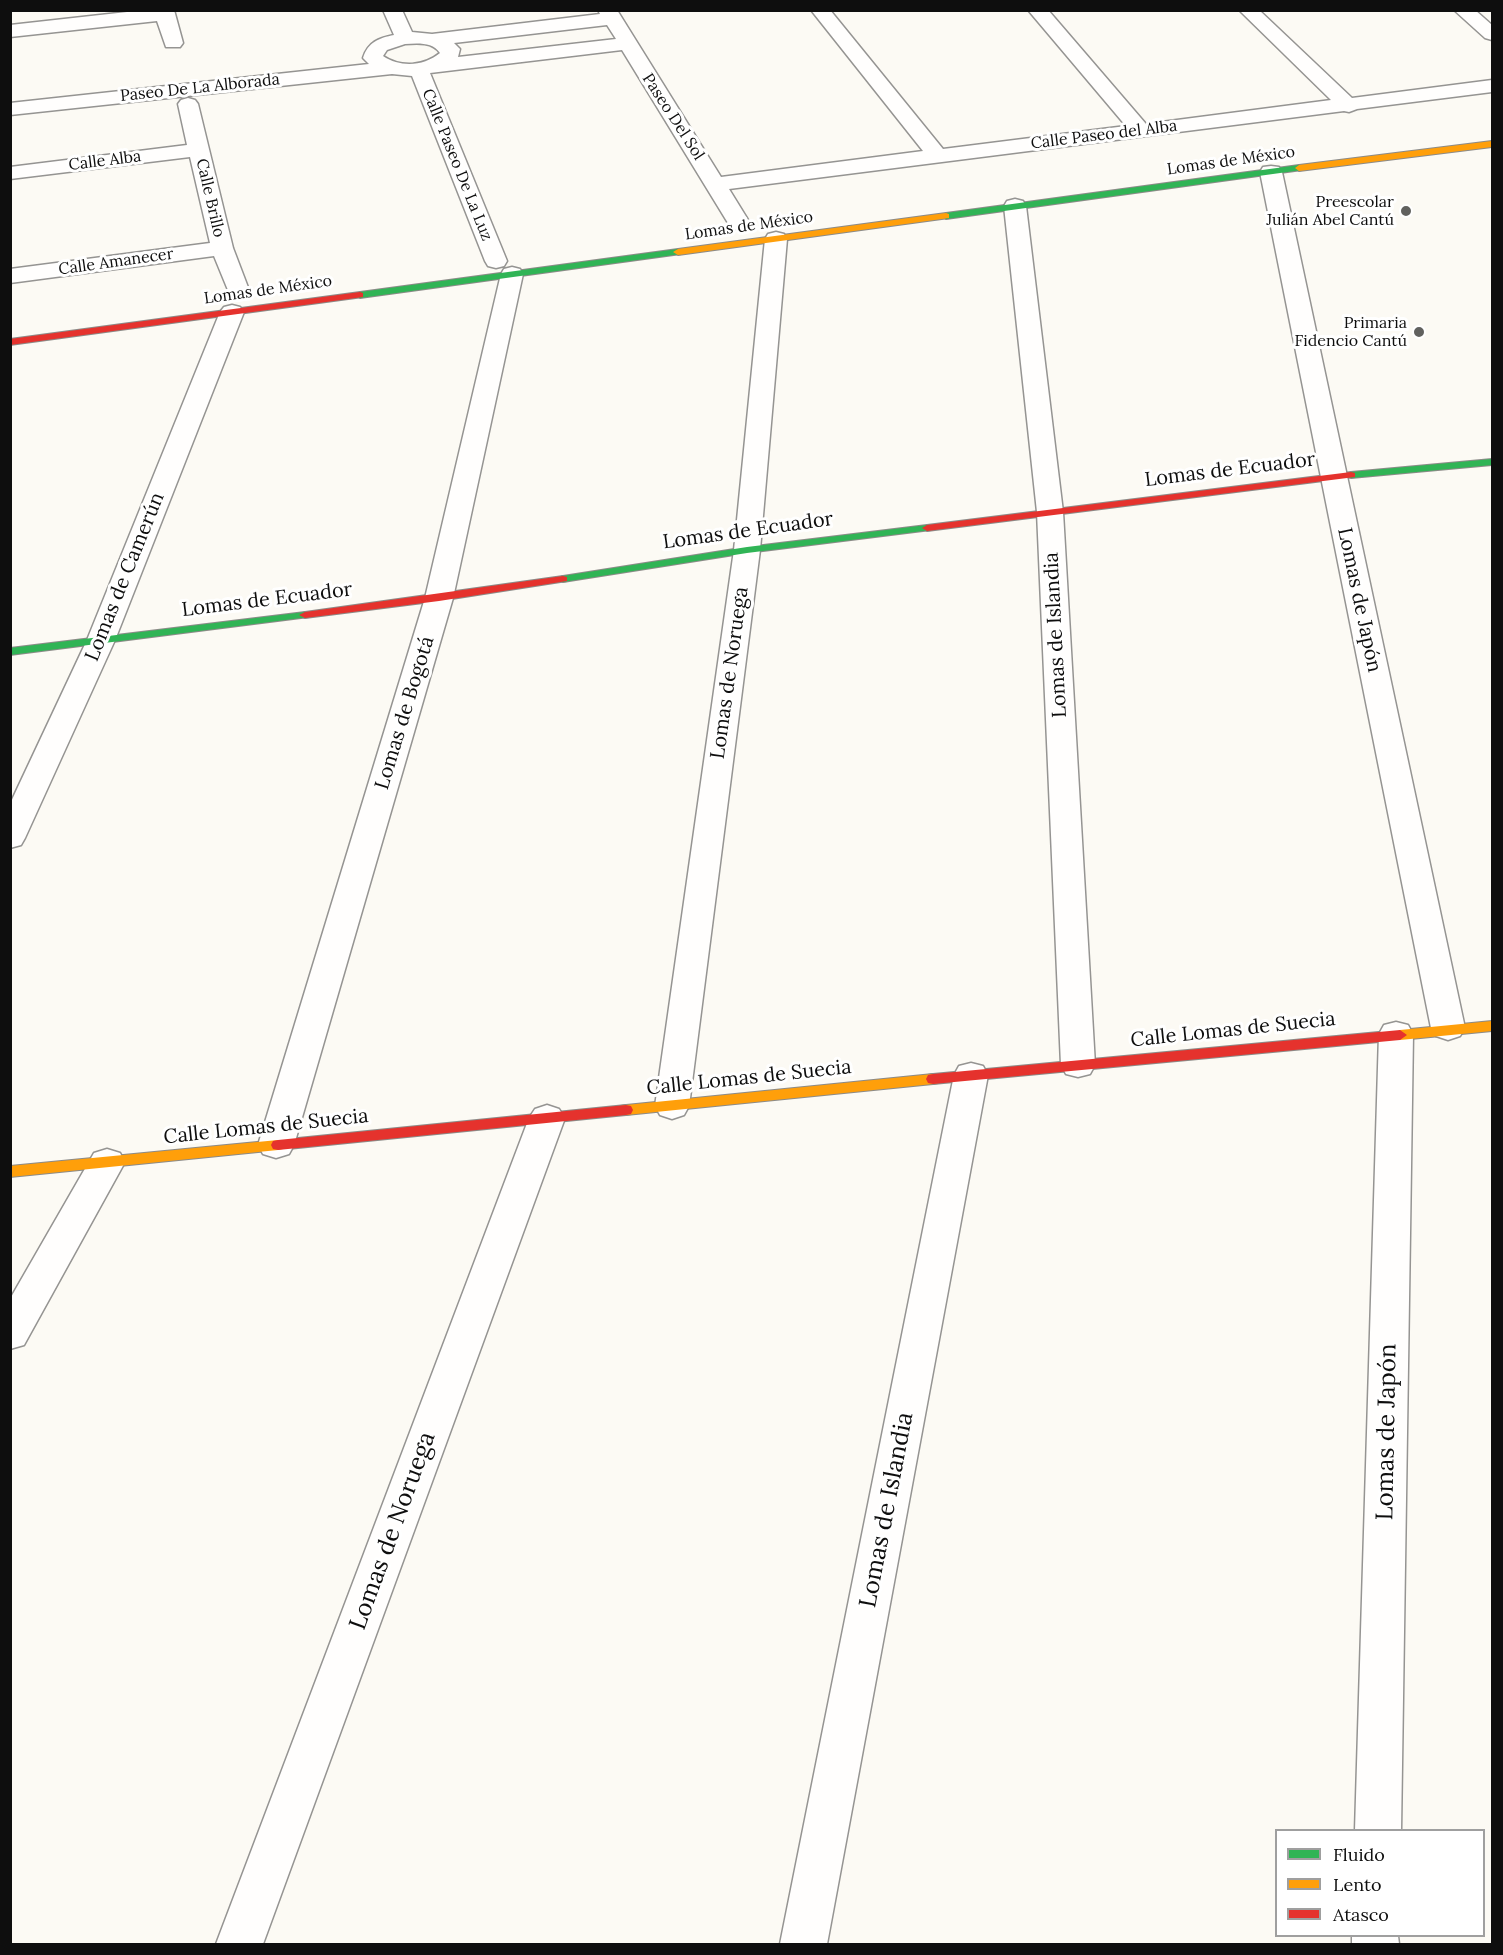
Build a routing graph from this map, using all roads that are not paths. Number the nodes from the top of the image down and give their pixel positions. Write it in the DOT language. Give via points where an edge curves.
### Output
graph roads {
  1 [pos="392,10"];
  2 [pos="820,10"];
  3 [pos="1037,10"];
  4 [pos="1248,10"];
  5 [pos="1463,10"];
  6 [pos="165,12"];
  7 [pos="609,15"];
  8 [pos="10,31"];
  9 [pos="1492,34"];
  10 [pos="405,38"];
  11 [pos="434,39"];
  12 [pos="174,43"];
  13 [pos="627,44"];
  14 [pos="380,46"];
  15 [pos="356,48"];
  16 [pos="426,67"];
  17 [pos="390,68"];
  18 [pos="1492,86"];
  19 [pos="188,104"];
  20 [pos="1349,106"];
  21 [pos="10,109"];
  22 [pos="1140,130"];
  23 [pos="1492,144"];
  24 [pos="199,150"];
  25 [pos="938,156"];
  26 [pos="1271,172"];
  27 [pos="10,173"];
  28 [pos="716,184"];
  29 [pos="1015,206"];
  30 [pos="739,223"];
  31 [pos="776,239"];
  32 [pos="222,248"];
  33 [pos="504,268"];
  34 [pos="10,276"];
  35 [pos="235,301"];
  36 [pos="10,342"];
  37 [pos="1492,462"];
  38 [pos="1334,477"];
  39 [pos="1050,512"];
  40 [pos="747,550"];
  41 [pos="439,598"];
  42 [pos="101,640"];
  43 [pos="10,652"];
  44 [pos="10,838"];
  45 [pos="1492,1026"];
  46 [pos="1448,1028"];
  47 [pos="1396,1034"];
  48 [pos="1078,1065"];
  49 [pos="971,1075"];
  50 [pos="672,1106"];
  51 [pos="547,1118"];
  52 [pos="276,1145"];
  53 [pos="107,1162"];
  54 [pos="10,1172"];
  55 [pos="10,1334"];
  56 [pos="1378,1829"];
  57 [pos="239,1944"];
  58 [pos="803,1944"];
  1 -- 10 [label="street"];
  2 -- 25 [label="street"];
  3 -- 22 [label="street"];
  4 -- 20 [label="street"];
  5 -- 9 [label="street"];
  6 -- 8 [label="street"];
  6 -- 12 [label="street"];
  7 -- 11 [label="street"];
  7 -- 13 [label="street, Paseo Del Sol"];
  10 -- 11 [label="street"];
  10 -- 14 [label="street"];
  11 -- 16 [label="street" via="450,49 450,55"];
  13 -- 16 [label="street"];
  13 -- 28 [label="street, Paseo Del Sol"];
  14 -- 15 [label="street"];
  14 -- 17 [label="street" via="373,58"];
  16 -- 17 [label="street, Paseo De La Alborada"];
  16 -- 33 [label="street, Calle Paseo De La Luz"];
  17 -- 21 [label="street, Paseo De La Alborada"];
  18 -- 20 [label="street, Calle Paseo del Alba"];
  19 -- 24 [label="street, Calle Brillo"];
  20 -- 22 [label="street, Calle Paseo del Alba"];
  22 -- 25 [label="street, Calle Paseo del Alba"];
  23 -- 26 [label="street, Lomas de México"];
  24 -- 27 [label="street, Calle Alba"];
  24 -- 32 [label="street, Calle Brillo"];
  25 -- 28 [label="street, Calle Paseo del Alba"];
  26 -- 29 [label="street, Lomas de México"];
  26 -- 38 [label="street, Lomas de Japón"];
  28 -- 30 [label="street, Paseo Del Sol"];
  29 -- 31 [label="street, Lomas de México"];
  29 -- 39 [label="street, Lomas de Islandia"];
  31 -- 33 [label="street, Lomas de México"];
  31 -- 40 [label="street, Lomas de Noruega"];
  32 -- 34 [label="street, Calle Amanecer"];
  32 -- 35 [label="street, Calle Brillo"];
  33 -- 35 [label="street, Lomas de México"];
  33 -- 41 [label="street, Lomas de Bogotá"];
  35 -- 36 [label="street, Lomas de México"];
  35 -- 42 [label="street, Lomas de Camerún"];
  37 -- 38 [label="street, Lomas de Ecuador"];
  38 -- 39 [label="street, Lomas de Ecuador"];
  38 -- 46 [label="street, Lomas de Japón"];
  39 -- 40 [label="street, Lomas de Ecuador"];
  39 -- 48 [label="street, Lomas de Islandia"];
  40 -- 41 [label="street, Lomas de Ecuador"];
  40 -- 50 [label="street, Lomas de Noruega"];
  41 -- 42 [label="street, Lomas de Ecuador"];
  41 -- 52 [label="street, Lomas de Bogotá"];
  42 -- 43 [label="street, Lomas de Ecuador"];
  42 -- 44 [label="street, Lomas de Camerún"];
  45 -- 46 [label="street, Calle Lomas de Suecia"];
  46 -- 47 [label="street, Calle Lomas de Suecia"];
  47 -- 48 [label="street, Calle Lomas de Suecia"];
  47 -- 56 [label="street, Lomas de Japón"];
  48 -- 49 [label="street, Calle Lomas de Suecia"];
  49 -- 50 [label="street, Calle Lomas de Suecia"];
  49 -- 58 [label="street, Lomas de Islandia"];
  50 -- 51 [label="street, Calle Lomas de Suecia"];
  51 -- 52 [label="street, Calle Lomas de Suecia"];
  51 -- 57 [label="street, Lomas de Noruega"];
  52 -- 53 [label="street, Calle Lomas de Suecia"];
  53 -- 54 [label="street, Calle Lomas de Suecia"];
  53 -- 55 [label="street"];
}
